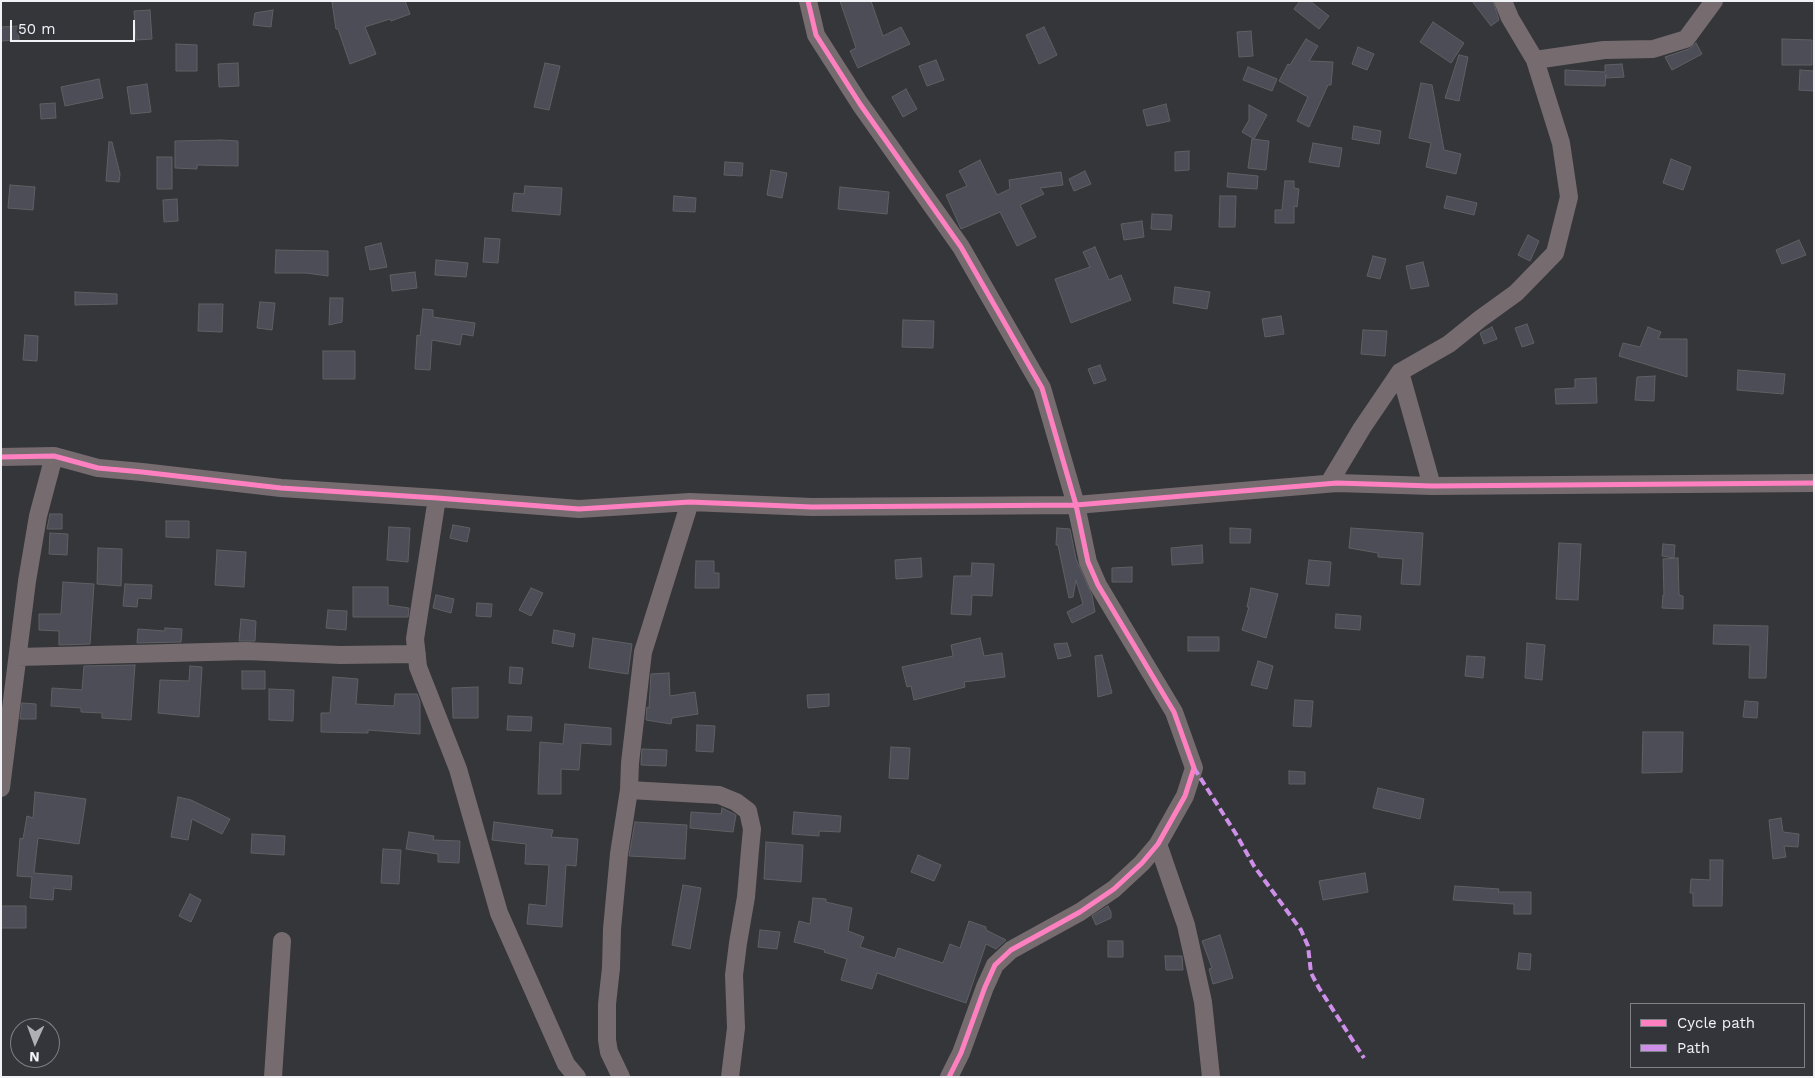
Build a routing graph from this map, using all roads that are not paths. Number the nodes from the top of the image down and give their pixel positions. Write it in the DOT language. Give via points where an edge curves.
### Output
graph roads {
  1 [pos="808,1"];
  2 [pos="1503,1"];
  3 [pos="1714,1"];
  4 [pos="1536,60"];
  5 [pos="1400,372"];
  6 [pos="54,456"];
  7 [pos="1,457"];
  8 [pos="1329,483"];
  9 [pos="1814,483"];
  10 [pos="1432,486"];
  11 [pos="437,498"];
  12 [pos="690,502"];
  13 [pos="1076,505"];
  14 [pos="417,654"];
  15 [pos="18,657"];
  16 [pos="1,788"];
  17 [pos="629,790"];
  18 [pos="1158,844"];
  19 [pos="282,941"];
  20 [pos="273,1077"];
  21 [pos="577,1077"];
  22 [pos="621,1077"];
  23 [pos="730,1077"];
  24 [pos="949,1077"];
  25 [pos="1210,1077"];
  1 -- 13 [label="street" via="816,35 860,104 961,247 1042,388"];
  2 -- 4 [label="street"];
  3 -- 4 [label="street" via="1686,38 1653,49 1604,50"];
  4 -- 5 [label="street" via="1561,143 1569,198 1556,253 1516,293 1449,344"];
  5 -- 8 [label="street"];
  5 -- 10 [label="street"];
  6 -- 7 [label="street"];
  6 -- 11 [label="street" via="98,468 281,488"];
  6 -- 15 [label="street" via="38,516"];
  8 -- 10 [label="street"];
  8 -- 13 [label="street"];
  9 -- 10 [label="street"];
  11 -- 12 [label="street" via="579,509"];
  11 -- 14 [label="street" via="415,639"];
  12 -- 13 [label="street" via="812,507"];
  12 -- 17 [label="street" via="643,652"];
  13 -- 18 [label="street" via="1088,562 1098,585 1174,712 1194,768 1185,796"];
  14 -- 15 [label="street" via="246,651"];
  14 -- 21 [label="street" via="418,667 458,769 499,913 566,1064"];
  15 -- 16 [label="street"];
  17 -- 22 [label="street" via="607,1004 609,1052"];
  17 -- 23 [label="street" via="719,795 748,811 752,829 734,976 736,1028"];
  18 -- 24 [label="street" via="1114,888 1080,912 1011,950 995,965"];
  18 -- 25 [label="street" via="1186,926 1203,1002"];
  19 -- 20 [label="street"];
}
